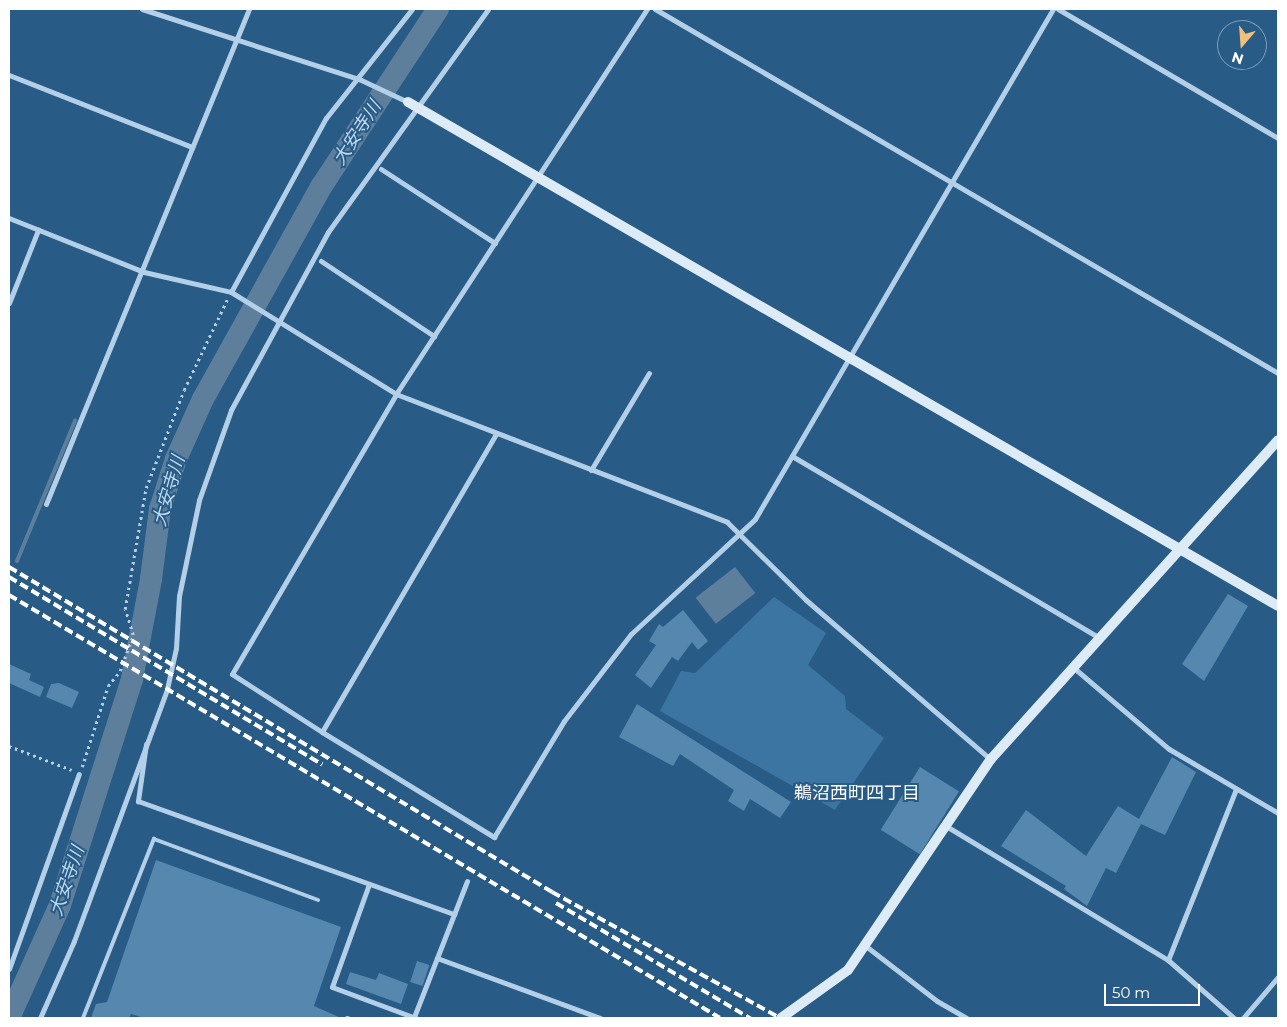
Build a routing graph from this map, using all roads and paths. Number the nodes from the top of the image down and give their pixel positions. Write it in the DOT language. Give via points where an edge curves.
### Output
graph roads {
  1 [pos="142,9"];
  2 [pos="249,9"];
  3 [pos="412,9"];
  4 [pos="488,9"];
  5 [pos="647,9"];
  6 [pos="655,9"];
  7 [pos="1053,9"];
  8 [pos="1058,9"];
  9 [pos="237,39"];
  10 [pos="9,75"];
  11 [pos="358,78"];
  12 [pos="412,104"];
  13 [pos="1278,138"];
  14 [pos="192,147"];
  15 [pos="381,169"];
  16 [pos="539,176"];
  17 [pos="953,182"];
  18 [pos="9,218"];
  19 [pos="38,230"];
  20 [pos="495,243"];
  21 [pos="321,261"];
  22 [pos="144,272"];
  23 [pos="232,292"];
  24 [pos="9,303"];
  25 [pos="277,321"];
  26 [pos="434,336"];
  27 [pos="849,356"];
  28 [pos="649,373"];
  29 [pos="1278,373"];
  30 [pos="396,394"];
  31 [pos="496,434"];
  32 [pos="1278,440"];
  33 [pos="792,456"];
  34 [pos="591,470"];
  35 [pos="46,504"];
  36 [pos="742,534"];
  37 [pos="1184,549"];
  38 [pos="1278,606"];
  39 [pos="1101,639"];
  40 [pos="1074,668"];
  41 [pos="322,732"];
  42 [pos="146,742"];
  43 [pos="9,746"];
  44 [pos="991,759"];
  45 [pos="79,774"];
  46 [pos="1236,789"];
  47 [pos="1278,814"];
  48 [pos="946,826"];
  49 [pos="467,881"];
  50 [pos="369,884"];
  51 [pos="318,900"];
  52 [pos="454,914"];
  53 [pos="867,947"];
  54 [pos="437,958"];
  55 [pos="1168,960"];
  56 [pos="9,969"];
  57 [pos="1278,977"];
  58 [pos="40,1018"];
  59 [pos="83,1018"];
  60 [pos="415,1018"];
  61 [pos="600,1018"];
  62 [pos="781,1018"];
  63 [pos="966,1018"];
  64 [pos="1234,1018"];
  65 [pos="1243,1018"];
  1 -- 9 [label="street"];
  2 -- 9 [label="street"];
  3 -- 11 [label="street"];
  4 -- 12 [label="street"];
  5 -- 16 [label="street"];
  6 -- 17 [label="street"];
  7 -- 17 [label="street"];
  8 -- 13 [label="street"];
  9 -- 11 [label="street"];
  9 -- 14 [label="street"];
  10 -- 14 [label="street"];
  11 -- 12 [label="street"];
  11 -- 23 [label="street" via="326,118"];
  12 -- 16 [label="street"];
  12 -- 25 [label="street" via="328,232"];
  14 -- 22 [label="street"];
  15 -- 20 [label="street"];
  16 -- 20 [label="street"];
  16 -- 27 [label="street" via="702,275"];
  17 -- 27 [label="street"];
  17 -- 29 [label="street"];
  18 -- 19 [label="street"];
  19 -- 22 [label="street"];
  19 -- 24 [label="street"];
  20 -- 26 [label="street"];
  21 -- 26 [label="street"];
  22 -- 23 [label="street"];
  22 -- 35 [label="street"];
  23 -- 25 [label="street"];
  23 -- 45 [label="path" via="184,390 146,488 125,609 132,635 120,672 108,686"];
  25 -- 30 [label="street"];
  25 -- 42 [label="street" via="231,410 199,500 179,596 173,663"];
  26 -- 30 [label="street"];
  27 -- 33 [label="street"];
  27 -- 37 [label="street"];
  28 -- 34 [label="street"];
  30 -- 31 [label="street"];
  30 -- 41 [label="street" via="232,674"];
  31 -- 34 [label="street"];
  31 -- 41 [label="street"];
  32 -- 37 [label="street"];
  33 -- 36 [label="street"];
  33 -- 39 [label="street"];
  34 -- 36 [label="street" via="727,522"];
  36 -- 41 [label="street" via="665,599 631,634 564,721 494,837"];
  36 -- 44 [label="street" via="806,600"];
  37 -- 38 [label="street"];
  37 -- 39 [label="street"];
  39 -- 40 [label="street"];
  40 -- 44 [label="street"];
  40 -- 46 [label="street" via="1169,749"];
  42 -- 50 [label="street" via="148,755 138,800"];
  42 -- 58 [label="street" via="90,900"];
  43 -- 45 [label="path"];
  44 -- 48 [label="street"];
  45 -- 56 [label="street"];
  46 -- 47 [label="street"];
  46 -- 55 [label="street"];
  48 -- 53 [label="street"];
  48 -- 55 [label="street"];
  49 -- 52 [label="street"];
  50 -- 52 [label="street"];
  50 -- 60 [label="street" via="332,987"];
  51 -- 59 [label="lane" via="154,840"];
  52 -- 54 [label="street"];
  53 -- 62 [label="street" via="829,986"];
  53 -- 63 [label="street" via="937,1002"];
  54 -- 60 [label="street"];
  54 -- 61 [label="street"];
  55 -- 64 [label="street"];
  57 -- 65 [label="street"];
}
